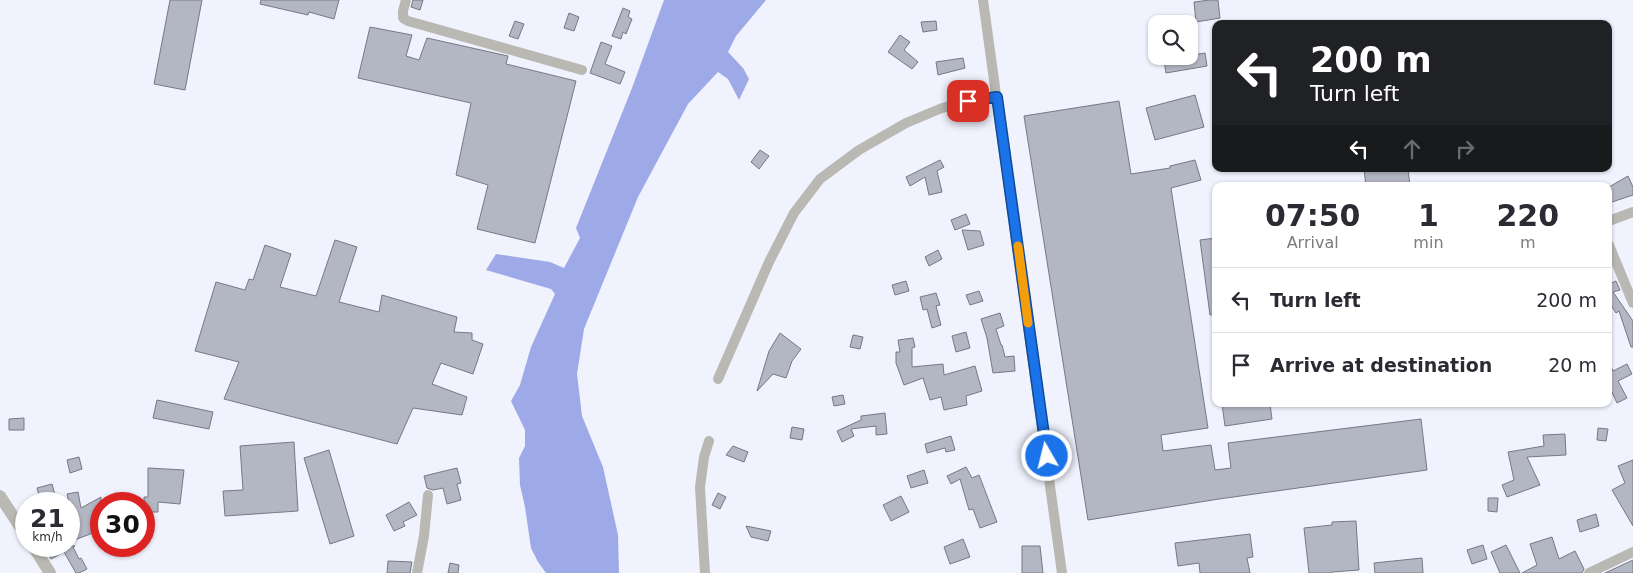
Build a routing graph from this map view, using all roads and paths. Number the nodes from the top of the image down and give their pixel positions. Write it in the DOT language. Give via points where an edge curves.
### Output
graph roads {
  1 [pos="406,0"];
  2 [pos="983,0"];
  3 [pos="582,70"];
  4 [pos="997,97"];
  5 [pos="1633,212"];
  6 [pos="1612,220"];
  7 [pos="1612,252"];
  8 [pos="1633,303"];
  9 [pos="718,379"];
  10 [pos="709,441"];
  11 [pos="428,495"];
  12 [pos="0,496"];
  13 [pos="15,519"];
  14 [pos="1633,552"];
  15 [pos="40,557"];
  16 [pos="50,573"];
  17 [pos="417,573"];
  18 [pos="705,573"];
  19 [pos="1062,573"];
  20 [pos="1589,573"];
  1 -- 3 [label="street" via="402,12 403,18 408,20"];
  2 -- 4 [label="street"];
  4 -- 9 [label="street" via="942,108 906,123 820,178 794,213 769,262"];
  4 -- 19 [label="street"];
  5 -- 6 [label="street"];
  7 -- 8 [label="street"];
  10 -- 18 [label="street" via="700,487"];
  11 -- 17 [label="street"];
  12 -- 13 [label="street"];
  14 -- 20 [label="street"];
  15 -- 16 [label="street"];
}
